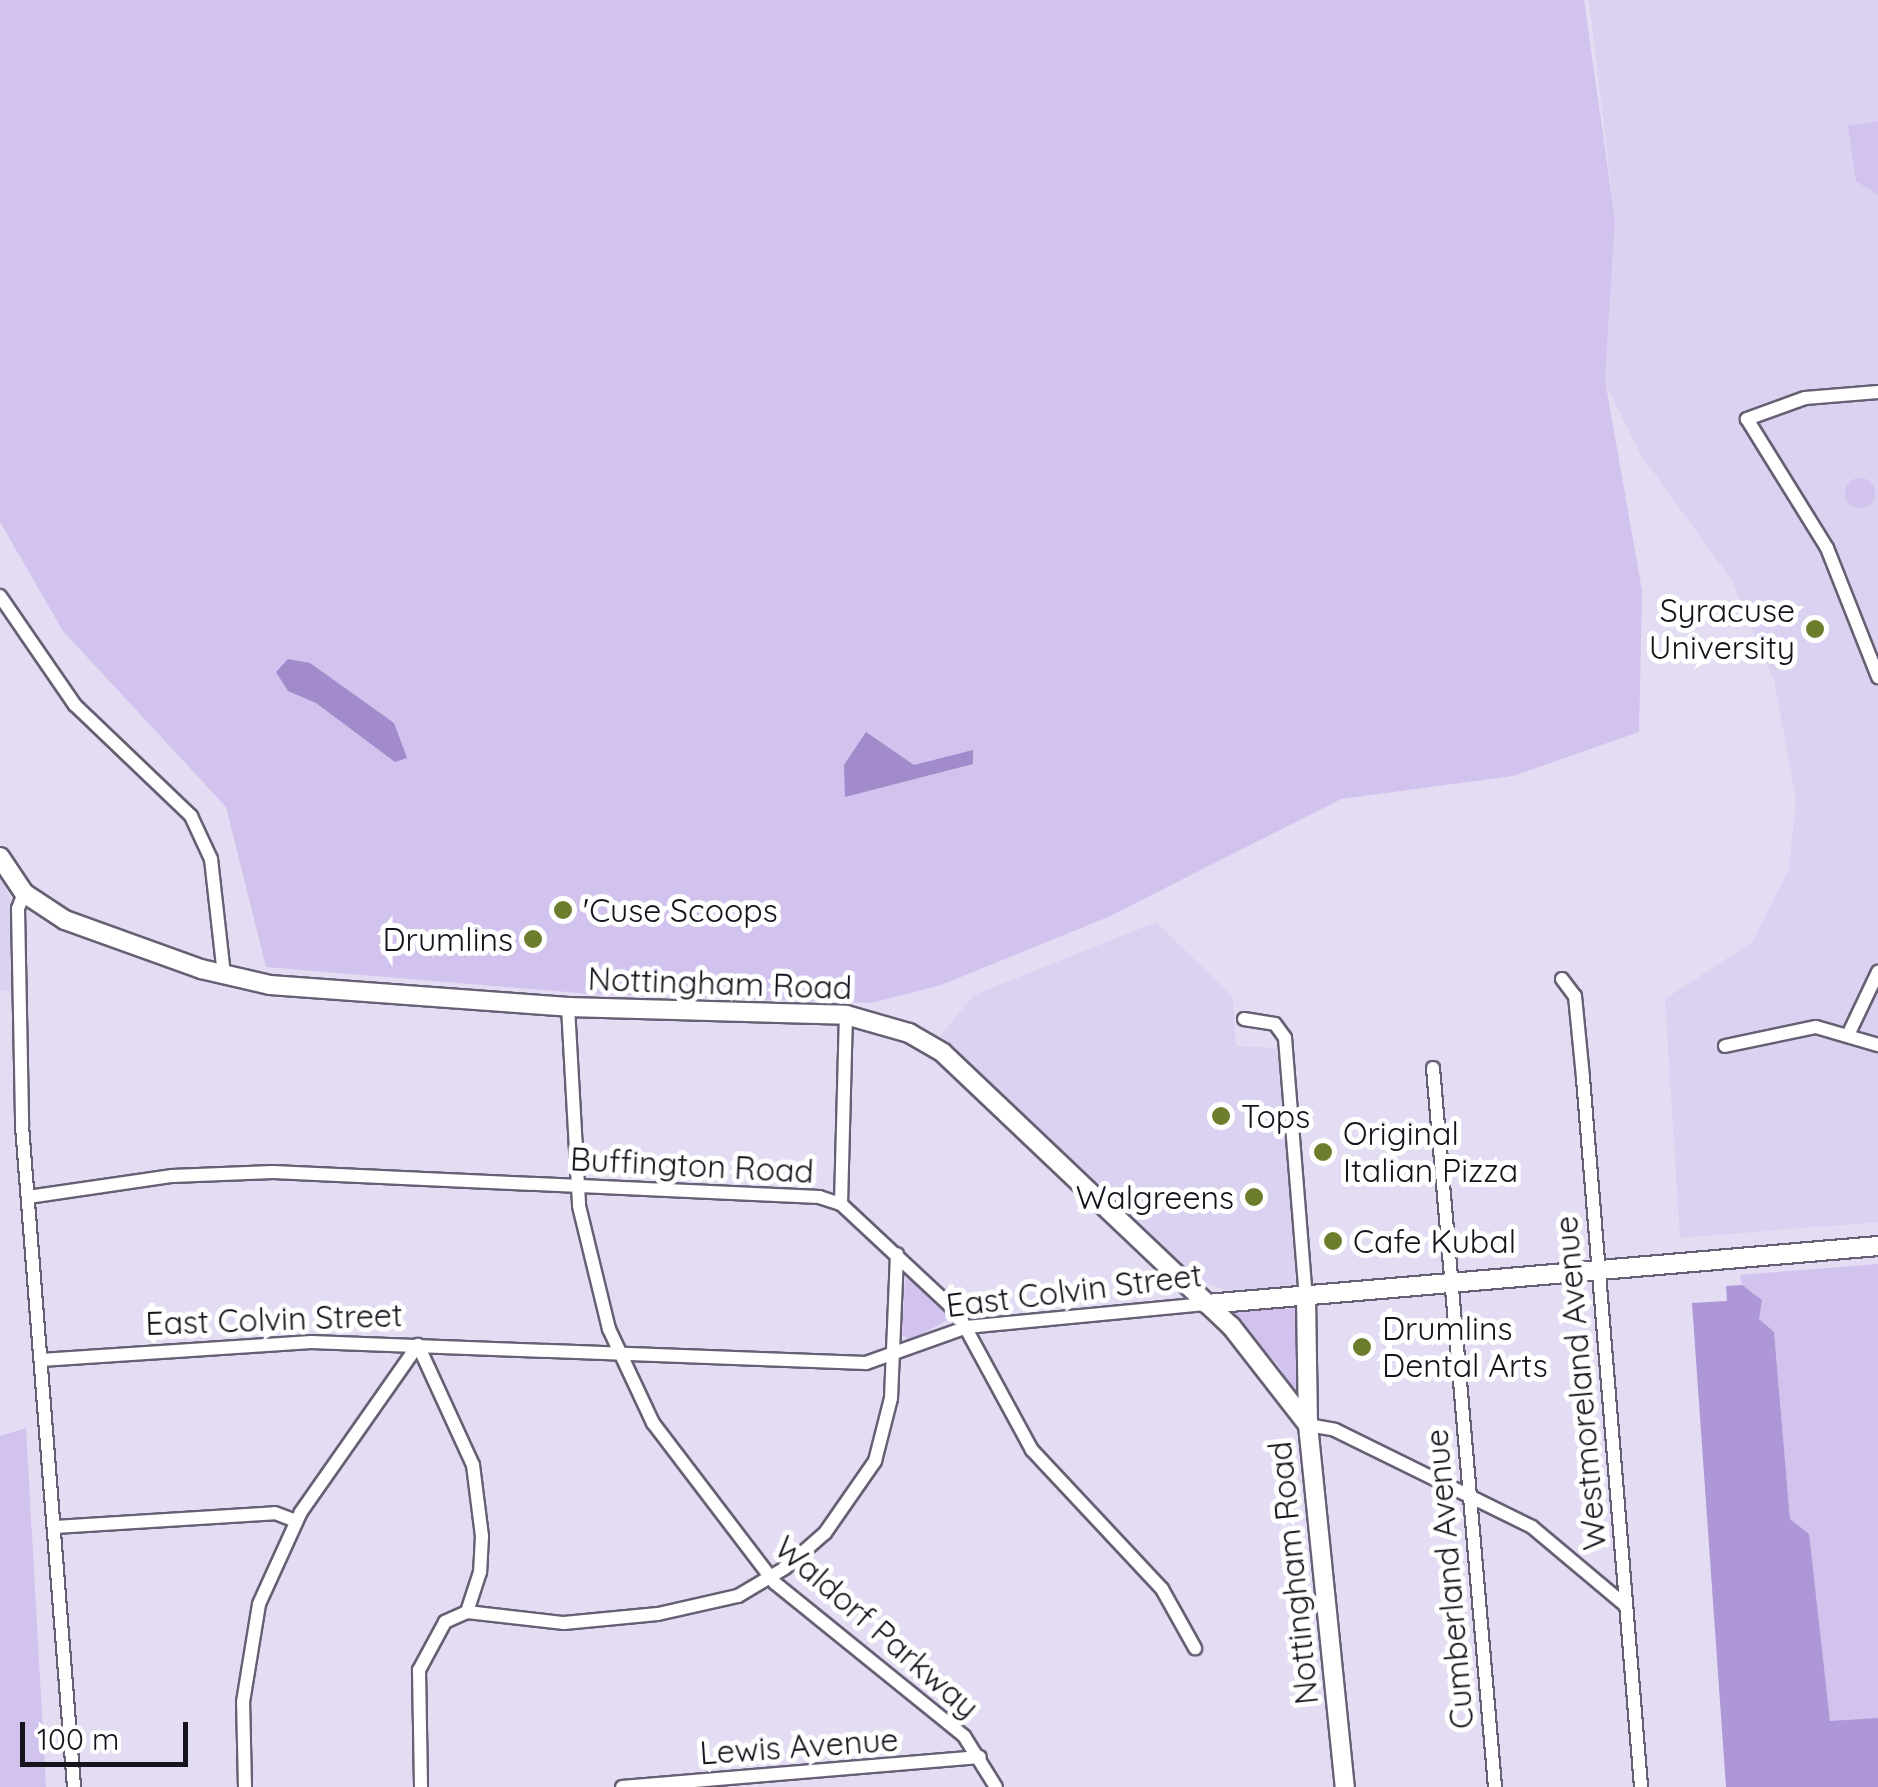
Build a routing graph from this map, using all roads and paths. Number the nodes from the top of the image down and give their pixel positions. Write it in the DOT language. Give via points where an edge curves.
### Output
graph roads {
  1 [pos="1878,392"];
  2 [pos="0,596"];
  3 [pos="1878,677"];
  4 [pos="0,857"];
  5 [pos="24,893"];
  6 [pos="1878,972"];
  7 [pos="224,974"];
  8 [pos="1562,978"];
  9 [pos="568,1006"];
  10 [pos="846,1015"];
  11 [pos="1244,1019"];
  12 [pos="1849,1033"];
  13 [pos="1878,1044"];
  14 [pos="1725,1046"];
  15 [pos="1433,1068"];
  16 [pos="576,1186"];
  17 [pos="28,1197"];
  18 [pos="841,1204"];
  19 [pos="1878,1246"];
  20 [pos="897,1254"];
  21 [pos="1599,1271"];
  22 [pos="1452,1284"];
  23 [pos="1306,1297"];
  24 [pos="1207,1304"];
  25 [pos="968,1327"];
  26 [pos="418,1345"];
  27 [pos="894,1354"];
  28 [pos="618,1356"];
  29 [pos="40,1360"];
  30 [pos="1308,1426"];
  31 [pos="1469,1496"];
  32 [pos="296,1521"];
  33 [pos="54,1528"];
  34 [pos="770,1578"];
  35 [pos="1625,1605"];
  36 [pos="466,1612"];
  37 [pos="1195,1648"];
  38 [pos="980,1757"];
  39 [pos="74,1787"];
  40 [pos="245,1787"];
  41 [pos="421,1787"];
  42 [pos="622,1787"];
  43 [pos="996,1787"];
  44 [pos="1345,1787"];
  45 [pos="1495,1787"];
  46 [pos="1641,1787"];
  1 -- 3 [label="street" via="1805,398 1747,419 1828,548"];
  2 -- 7 [label="street" via="76,705 191,816 211,859"];
  4 -- 5 [label="street, Nottingham Road"];
  5 -- 7 [label="street, Nottingham Road" via="104,937"];
  5 -- 17 [label="street" via="18,966"];
  6 -- 12 [label="street"];
  7 -- 9 [label="street, Nottingham Road" via="313,991"];
  8 -- 21 [label="street, Westmoreland Avenue" via="1575,996"];
  9 -- 10 [label="street, Nottingham Road"];
  9 -- 16 [label="street, Waldorf Parkway"];
  10 -- 18 [label="street"];
  10 -- 24 [label="street, Nottingham Road" via="909,1033 944,1054"];
  11 -- 23 [label="street" via="1275,1024 1285,1038"];
  12 -- 13 [label="street"];
  12 -- 14 [label="street" via="1800,1028"];
  15 -- 22 [label="street, Cumberland Avenue"];
  16 -- 17 [label="street, Buffington Road" via="217,1173"];
  16 -- 18 [label="street, Buffington Road" via="820,1197"];
  16 -- 28 [label="street, Waldorf Parkway"];
  17 -- 29 [label="street"];
  18 -- 20 [label="street, Buffington Road"];
  19 -- 21 [label="street, East Colvin Street"];
  20 -- 25 [label="street, Buffington Road"];
  20 -- 27 [label="street"];
  21 -- 22 [label="street, East Colvin Street"];
  21 -- 35 [label="street, Westmoreland Avenue"];
  22 -- 23 [label="street, East Colvin Street"];
  22 -- 31 [label="street, Cumberland Avenue"];
  23 -- 24 [label="street, East Colvin Street"];
  23 -- 30 [label="street"];
  24 -- 25 [label="street, East Colvin Street"];
  24 -- 30 [label="street, Nottingham Road" via="1276,1376"];
  25 -- 27 [label="street, East Colvin Street"];
  25 -- 37 [label="street, Buffington Road" via="1032,1450 1162,1589"];
  26 -- 28 [label="street, East Colvin Street"];
  26 -- 29 [label="street, East Colvin Street" via="311,1342"];
  26 -- 32 [label="street"];
  26 -- 36 [label="street" via="461,1431 478,1493 480,1572"];
  27 -- 28 [label="street, East Colvin Street" via="866,1363 804,1364"];
  27 -- 34 [label="street" via="887,1425 875,1461 825,1533"];
  28 -- 34 [label="street, Waldorf Parkway" via="680,1465"];
  29 -- 33 [label="street"];
  30 -- 31 [label="street" via="1335,1430"];
  30 -- 44 [label="street, Nottingham Road"];
  31 -- 35 [label="street" via="1555,1541"];
  31 -- 45 [label="street, Cumberland Avenue"];
  32 -- 33 [label="street" via="274,1513"];
  32 -- 40 [label="street" via="252,1628 243,1702"];
  33 -- 39 [label="street"];
  34 -- 36 [label="street" via="738,1596 658,1614 564,1623"];
  34 -- 38 [label="street, Waldorf Parkway" via="933,1708"];
  35 -- 46 [label="street, Westmoreland Avenue"];
  36 -- 41 [label="street" via="445,1622 420,1670"];
  38 -- 42 [label="street, Lewis Avenue"];
  38 -- 43 [label="street, Waldorf Parkway"];
}
